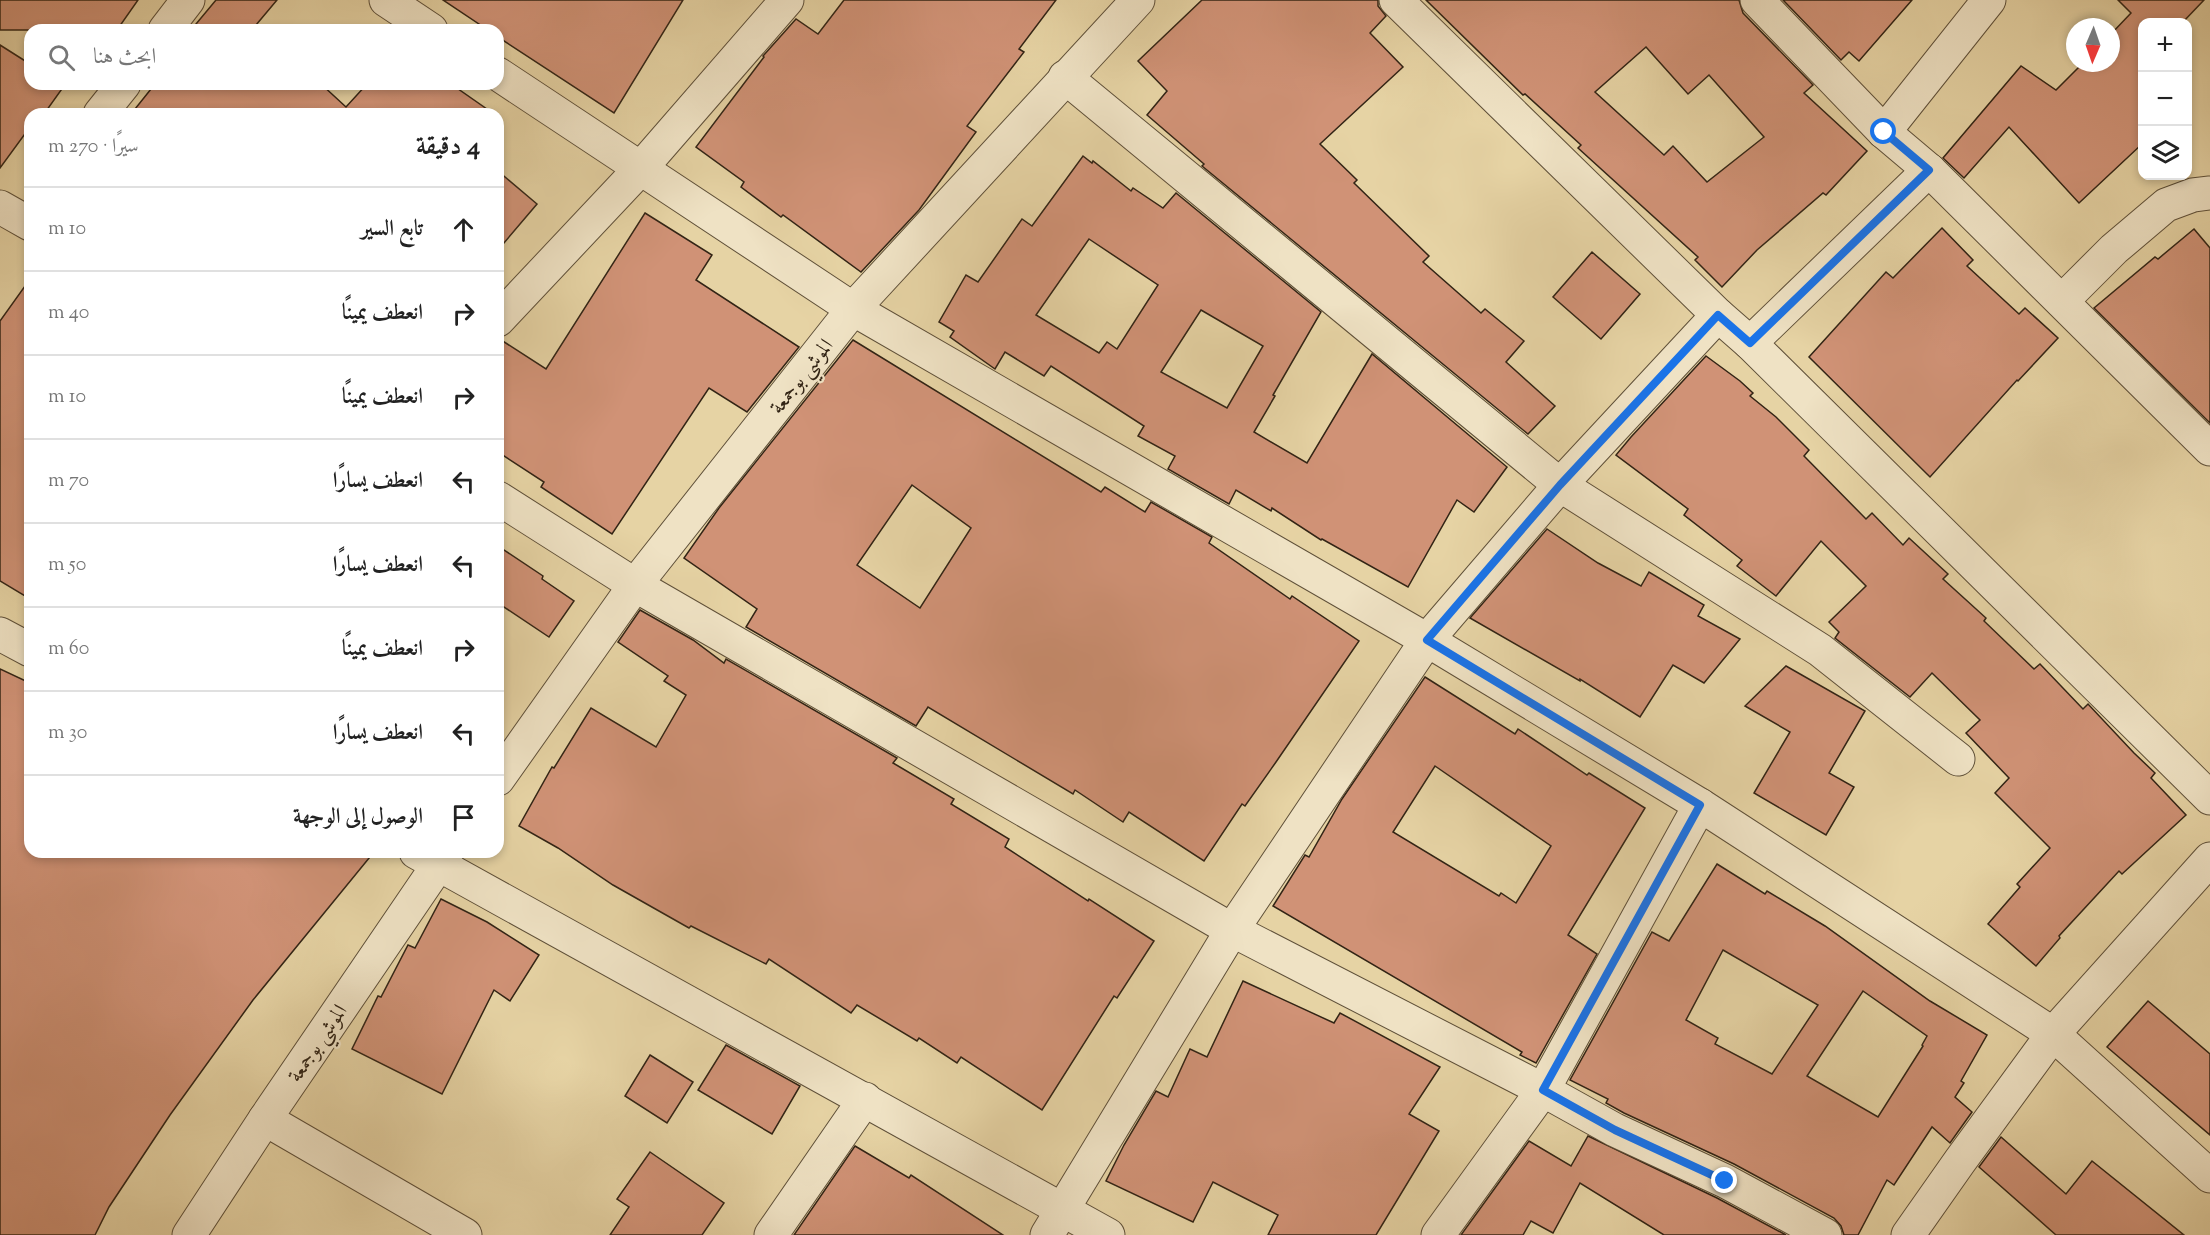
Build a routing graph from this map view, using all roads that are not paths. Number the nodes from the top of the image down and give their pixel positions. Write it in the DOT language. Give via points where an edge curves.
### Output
graph roads {
  1 [pos="189,0"];
  2 [pos="386,0"];
  3 [pos="787,0"];
  4 [pos="1138,0"];
  5 [pos="1396,0"];
  6 [pos="1756,0"];
  7 [pos="1989,0"];
  8 [pos="170,24"];
  9 [pos="422,24"];
  10 [pos="1065,77"];
  11 [pos="504,78"];
  12 [pos="119,90"];
  13 [pos="105,108"];
  14 [pos="1884,132"];
  15 [pos="641,168"];
  16 [pos="1929,170"];
  17 [pos="2210,193"];
  18 [pos="2062,301"];
  19 [pos="854,309"];
  20 [pos="504,314"];
  21 [pos="1718,315"];
  22 [pos="1750,343"];
  23 [pos="2210,449"];
  24 [pos="1560,485"];
  25 [pos="504,502"];
  26 [pos="635,585"];
  27 [pos="0,634"];
  28 [pos="1427,640"];
  29 [pos="24,647"];
  30 [pos="1958,759"];
  31 [pos="504,771"];
  32 [pos="2210,798"];
  33 [pos="1700,805"];
  34 [pos="433,858"];
  35 [pos="438,858"];
  36 [pos="2210,859"];
  37 [pos="1232,930"];
  38 [pos="2053,1034"];
  39 [pos="1543,1090"];
  40 [pos="865,1099"];
  41 [pos="266,1119"];
  42 [pos="2210,1176"];
  43 [pos="1055,1222"];
  44 [pos="189,1235"];
  45 [pos="465,1235"];
  46 [pos="771,1235"];
  47 [pos="1108,1235"];
  48 [pos="1438,1235"];
  49 [pos="1825,1235"];
  50 [pos="1908,1235"];
  1 -- 8 [label="street"];
  2 -- 9 [label="street"];
  3 -- 15 [label="street"];
  4 -- 10 [label="street, الموشي بوجمعة"];
  5 -- 21 [label="street"];
  6 -- 14 [label="street"];
  7 -- 14 [label="street"];
  10 -- 19 [label="street, الموشي بوجمعة"];
  10 -- 24 [label="street"];
  11 -- 15 [label="street"];
  12 -- 13 [label="street"];
  14 -- 16 [label="street"];
  15 -- 19 [label="street"];
  15 -- 20 [label="street"];
  16 -- 18 [label="street"];
  16 -- 22 [label="street"];
  17 -- 18 [label="street" via="2166,205"];
  18 -- 23 [label="street"];
  19 -- 26 [label="street, الموشي بوجمعة"];
  19 -- 28 [label="street"];
  21 -- 22 [label="street"];
  21 -- 24 [label="street"];
  22 -- 32 [label="street"];
  24 -- 28 [label="street"];
  24 -- 30 [label="street" via="1820,650"];
  25 -- 26 [label="street"];
  26 -- 31 [label="street, الموشي بوجمعة"];
  26 -- 37 [label="street"];
  27 -- 29 [label="street"];
  28 -- 33 [label="street"];
  28 -- 37 [label="street"];
  33 -- 38 [label="street"];
  33 -- 39 [label="street"];
  34 -- 41 [label="street, الموشي بوجمعة"];
  35 -- 40 [label="street"];
  36 -- 38 [label="street"];
  37 -- 39 [label="street"];
  37 -- 43 [label="street"];
  38 -- 42 [label="street"];
  38 -- 50 [label="street"];
  39 -- 48 [label="street"];
  39 -- 49 [label="street"];
  40 -- 43 [label="street"];
  40 -- 46 [label="street"];
  41 -- 44 [label="street, الموشي بوجمعة"];
  41 -- 45 [label="street"];
  43 -- 47 [label="street"];
}
